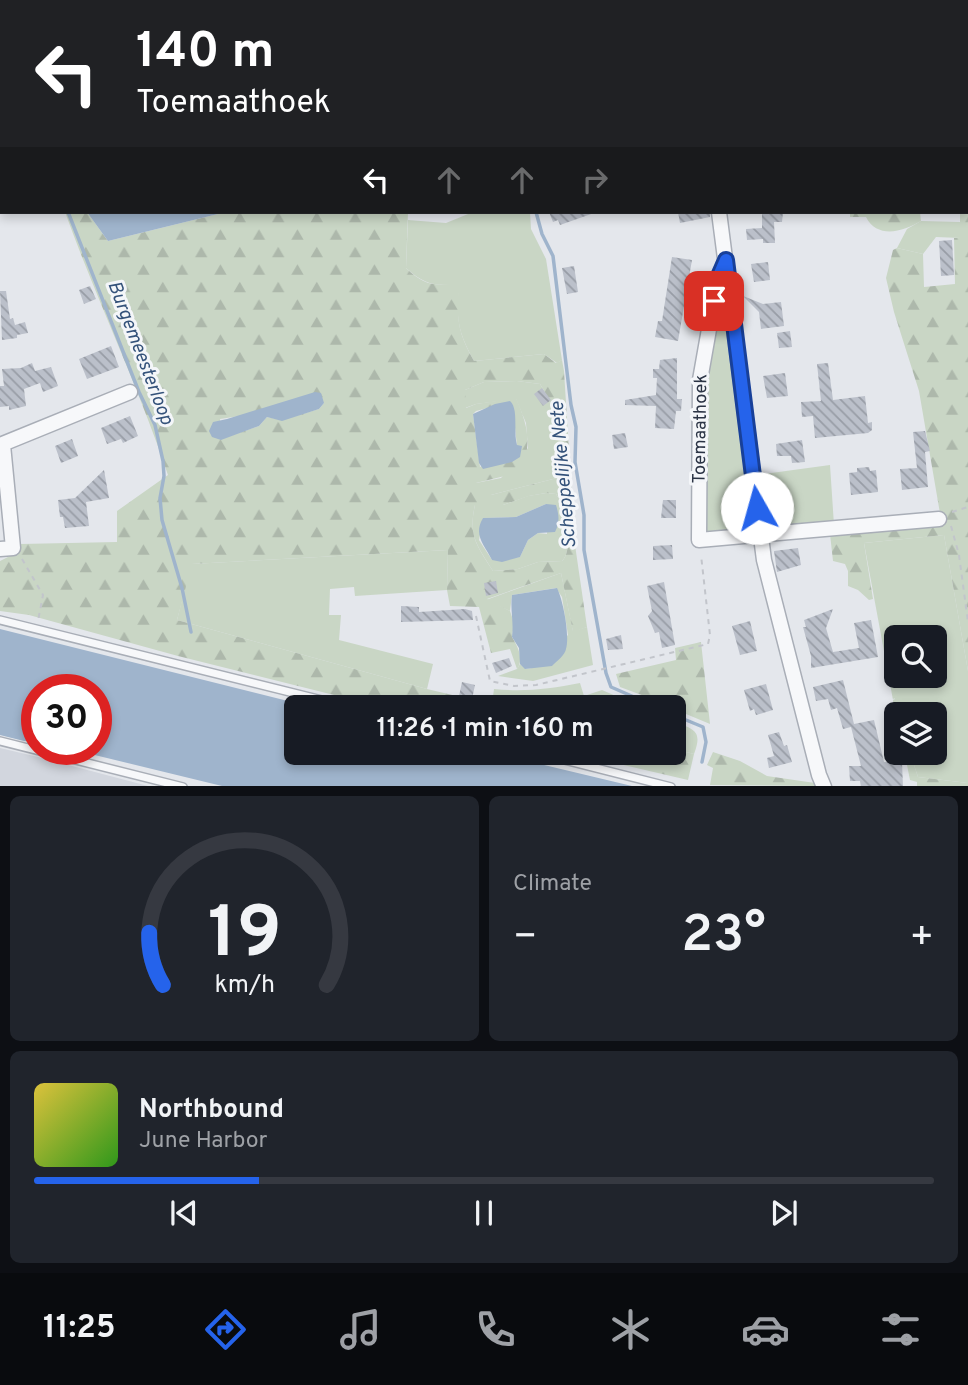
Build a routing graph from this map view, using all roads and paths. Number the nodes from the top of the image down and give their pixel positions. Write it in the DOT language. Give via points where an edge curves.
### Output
graph roads {
  1 [pos="719,214"];
  2 [pos="726,260"];
  3 [pos="130,392"];
  4 [pos="2,445"];
  5 [pos="968,507"];
  6 [pos="939,519"];
  7 [pos="760,535"];
  8 [pos="699,540"];
  9 [pos="6,548"];
  10 [pos="476,616"];
  11 [pos="0,620"];
  12 [pos="968,622"];
  13 [pos="37,629"];
  14 [pos="302,695"];
  15 [pos="0,741"];
  16 [pos="586,765"];
  17 [pos="183,786"];
  18 [pos="671,786"];
  19 [pos="824,786"];
  1 -- 2 [label="street, Toemaathoek"];
  2 -- 7 [label="street, Toemaathoek"];
  2 -- 8 [label="street, Toemaathoek" via="700,380"];
  3 -- 4 [label="street"];
  4 -- 9 [label="street"];
  5 -- 12 [label="path" via="953,511 948,518 959,555"];
  6 -- 7 [label="street"];
  7 -- 8 [label="street"];
  7 -- 19 [label="street, Toemaathoek"];
  8 -- 10 [label="path" via="708,644 536,685 514,686 490,681"];
  9 -- 13 [label="path" via="43,595"];
  11 -- 13 [label="lane"];
  13 -- 14 [label="lane"];
  15 -- 17 [label="lane"];
  16 -- 18 [label="lane"];
}
